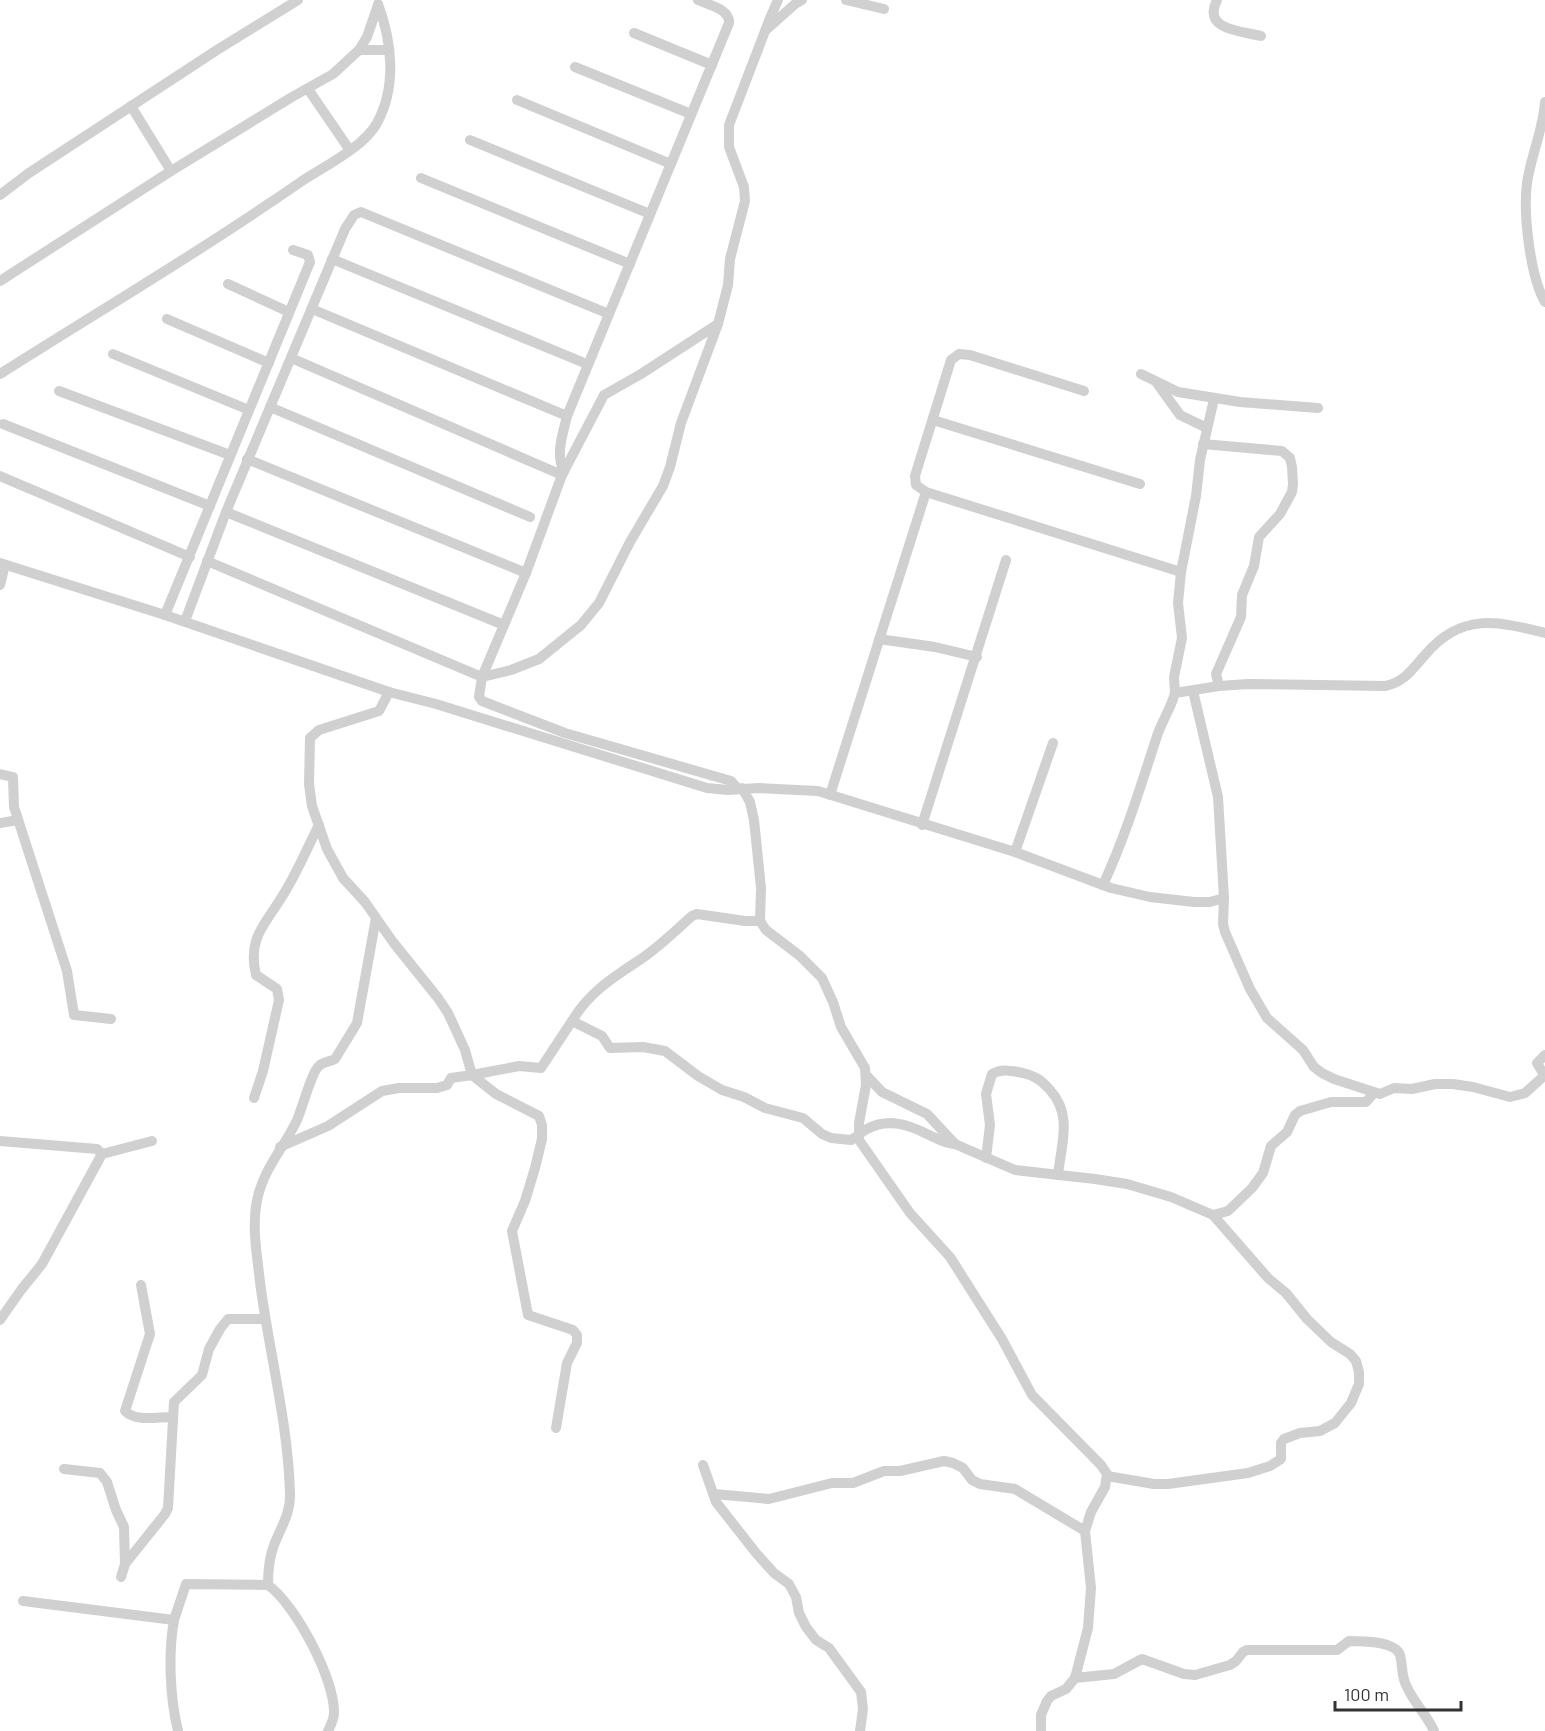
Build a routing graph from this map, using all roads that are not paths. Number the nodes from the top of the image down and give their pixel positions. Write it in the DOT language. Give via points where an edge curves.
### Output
graph roads {
  1 [pos="298,0"];
  2 [pos="698,0"];
  3 [pos="778,0"];
  4 [pos="802,0"];
  5 [pos="846,0"];
  6 [pos="1217,0"];
  7 [pos="378,2"];
  8 [pos="884,9"];
  9 [pos="765,31"];
  10 [pos="634,33"];
  11 [pos="1261,36"];
  12 [pos="360,50"];
  13 [pos="389,50"];
  14 [pos="712,65"];
  15 [pos="575,68"];
  16 [pos="308,88"];
  17 [pos="517,100"];
  18 [pos="1545,102"];
  19 [pos="131,106"];
  20 [pos="691,114"];
  21 [pos="470,140"];
  22 [pos="349,149"];
  23 [pos="671,164"];
  24 [pos="171,171"];
  25 [pos="421,178"];
  26 [pos="0,195"];
  27 [pos="650,214"];
  28 [pos="293,250"];
  29 [pos="332,259"];
  30 [pos="630,264"];
  31 [pos="0,281"];
  32 [pos="228,284"];
  33 [pos="1545,302"];
  34 [pos="312,309"];
  35 [pos="289,312"];
  36 [pos="609,314"];
  37 [pos="167,319"];
  38 [pos="718,324"];
  39 [pos="113,354"];
  40 [pos="291,357"];
  41 [pos="269,363"];
  42 [pos="587,364"];
  43 [pos="0,374"];
  44 [pos="1141,374"];
  45 [pos="1157,383"];
  46 [pos="59,391"];
  47 [pos="1084,391"];
  48 [pos="1214,399"];
  49 [pos="270,407"];
  50 [pos="1318,408"];
  51 [pos="249,410"];
  52 [pos="567,416"];
  53 [pos="933,420"];
  54 [pos="3,424"];
  55 [pos="1207,428"];
  56 [pos="1203,444"];
  57 [pos="230,455"];
  58 [pos="247,459"];
  59 [pos="563,473"];
  60 [pos="0,476"];
  61 [pos="1140,484"];
  62 [pos="926,492"];
  63 [pos="210,506"];
  64 [pos="226,512"];
  65 [pos="530,517"];
  66 [pos="190,557"];
  67 [pos="1006,560"];
  68 [pos="207,561"];
  69 [pos="3,564"];
  70 [pos="1181,572"];
  71 [pos="526,573"];
  72 [pos="0,585"];
  73 [pos="165,615"];
  74 [pos="185,621"];
  75 [pos="504,625"];
  76 [pos="1545,633"];
  77 [pos="879,639"];
  78 [pos="977,657"];
  79 [pos="482,677"];
  80 [pos="1219,686"];
  81 [pos="1193,691"];
  82 [pos="389,692"];
  83 [pos="1175,693"];
  84 [pos="1053,743"];
  85 [pos="0,774"];
  86 [pos="740,789"];
  87 [pos="830,795"];
  88 [pos="18,820"];
  89 [pos="0,823"];
  90 [pos="319,825"];
  91 [pos="922,825"];
  92 [pos="1014,852"];
  93 [pos="1103,885"];
  94 [pos="1224,898"];
  95 [pos="376,918"];
  96 [pos="760,921"];
  97 [pos="111,1018"];
  98 [pos="572,1021"];
  99 [pos="1545,1055"];
  100 [pos="472,1075"];
  101 [pos="1545,1075"];
  102 [pos="867,1076"];
  103 [pos="1374,1093"];
  104 [pos="254,1098"];
  105 [pos="858,1136"];
  106 [pos="0,1141"];
  107 [pos="152,1141"];
  108 [pos="954,1144"];
  109 [pos="280,1147"];
  110 [pos="102,1154"];
  111 [pos="986,1158"];
  112 [pos="1058,1175"];
  113 [pos="1213,1215"];
  114 [pos="141,1285"];
  115 [pos="264,1319"];
  116 [pos="0,1320"];
  117 [pos="172,1417"];
  118 [pos="556,1428"];
  119 [pos="703,1464"];
  120 [pos="64,1469"];
  121 [pos="1107,1476"];
  122 [pos="714,1494"];
  123 [pos="1086,1531"];
  124 [pos="125,1564"];
  125 [pos="121,1577"];
  126 [pos="268,1585"];
  127 [pos="23,1601"];
  128 [pos="174,1620"];
  129 [pos="1075,1678"];
  130 [pos="178,1731"];
  131 [pos="328,1731"];
  132 [pos="860,1731"];
  133 [pos="1041,1731"];
  134 [pos="1434,1731"];
  1 -- 19 [label="street"];
  2 -- 14 [label="street" via="729,18"];
  3 -- 9 [label="street"];
  4 -- 9 [label="street"];
  5 -- 8 [label="street"];
  6 -- 11 [label="street" via="1213,11 1217,23"];
  7 -- 12 [label="street"];
  7 -- 13 [label="street"];
  9 -- 38 [label="street" via="729,125 729,147 746,201"];
  10 -- 14 [label="street"];
  12 -- 13 [label="street"];
  12 -- 16 [label="street" via="333,74"];
  13 -- 22 [label="street" via="389,83 383,108 370,133"];
  14 -- 20 [label="street"];
  15 -- 20 [label="street"];
  16 -- 22 [label="street"];
  16 -- 24 [label="street"];
  17 -- 23 [label="street"];
  18 -- 33 [label="street" via="1527,196 1534,272"];
  19 -- 24 [label="street"];
  19 -- 26 [label="street"];
  20 -- 23 [label="street"];
  21 -- 27 [label="street"];
  22 -- 43 [label="street"];
  23 -- 27 [label="street"];
  24 -- 31 [label="street"];
  25 -- 30 [label="street"];
  27 -- 30 [label="street"];
  28 -- 35 [label="street" via="311,259"];
  29 -- 34 [label="street"];
  29 -- 36 [label="street" via="354,214 361,212"];
  29 -- 42 [label="street"];
  30 -- 36 [label="street"];
  32 -- 35 [label="street"];
  34 -- 40 [label="street"];
  34 -- 52 [label="street"];
  35 -- 41 [label="street"];
  36 -- 42 [label="street"];
  37 -- 41 [label="street"];
  38 -- 59 [label="street" via="604,395"];
  38 -- 79 [label="street" via="681,423 663,486 599,603 581,625 539,660"];
  39 -- 51 [label="street"];
  40 -- 49 [label="street"];
  40 -- 59 [label="street"];
  41 -- 51 [label="street"];
  42 -- 52 [label="street"];
  44 -- 45 [label="street"];
  45 -- 48 [label="street"];
  45 -- 55 [label="street" via="1180,415"];
  46 -- 57 [label="street"];
  47 -- 53 [label="street" via="959,354 951,360"];
  48 -- 50 [label="street"];
  48 -- 55 [label="street"];
  49 -- 58 [label="street"];
  49 -- 65 [label="street"];
  51 -- 57 [label="street"];
  52 -- 59 [label="street" via="559,455"];
  53 -- 61 [label="street"];
  53 -- 62 [label="street" via="915,476 916,485"];
  54 -- 63 [label="street"];
  55 -- 56 [label="street"];
  56 -- 70 [label="street"];
  56 -- 80 [label="street" via="1282,451 1290,458 1293,476 1292,492 1280,514 1259,537 1254,566 1242,595 1241,617 1216,674"];
  57 -- 63 [label="street"];
  58 -- 64 [label="street"];
  58 -- 71 [label="street"];
  59 -- 71 [label="street"];
  60 -- 66 [label="street"];
  62 -- 70 [label="street"];
  62 -- 77 [label="street"];
  63 -- 66 [label="street"];
  64 -- 68 [label="street"];
  64 -- 75 [label="street"];
  66 -- 73 [label="street"];
  67 -- 78 [label="street"];
  68 -- 74 [label="street"];
  68 -- 79 [label="street"];
  69 -- 72 [label="street"];
  69 -- 73 [label="street"];
  70 -- 83 [label="street" via="1178,603 1182,638 1174,677"];
  71 -- 75 [label="street"];
  73 -- 74 [label="street"];
  74 -- 82 [label="street"];
  75 -- 79 [label="street"];
  76 -- 80 [label="street" via="1495,622 1460,628 1438,641 1406,677 1385,686"];
  77 -- 78 [label="street"];
  77 -- 87 [label="street"];
  78 -- 91 [label="street"];
  79 -- 86 [label="street" via="482,701 565,733 731,782"];
  80 -- 81 [label="street"];
  81 -- 83 [label="street"];
  81 -- 94 [label="street" via="1218,797"];
  82 -- 86 [label="street" via="707,788"];
  82 -- 90 [label="street" via="380,711 319,730 310,738 309,784"];
  83 -- 93 [label="street"];
  84 -- 92 [label="street"];
  85 -- 88 [label="street" via="13,777"];
  86 -- 87 [label="street" via="798,789"];
  86 -- 96 [label="street" via="750,802 754,820"];
  87 -- 91 [label="street"];
  88 -- 89 [label="street"];
  88 -- 97 [label="street" via="67,971 74,1015"];
  90 -- 95 [label="street" via="343,878"];
  90 -- 104 [label="street" via="260,929 255,946 256,975 277,989 279,1000"];
  91 -- 92 [label="street"];
  92 -- 93 [label="street"];
  93 -- 94 [label="street" via="1150,897 1194,902"];
  94 -- 103 [label="street" via="1225,932 1267,1018 1322,1073"];
  95 -- 100 [label="street" via="448,1012"];
  95 -- 109 [label="street" via="357,1023 335,1059 314,1071 297,1120"];
  96 -- 98 [label="street" via="692,916 667,940 592,993"];
  96 -- 102 [label="street" via="822,978 841,1027"];
  98 -- 100 [label="street" via="541,1068 519,1066"];
  98 -- 105 [label="street" via="602,1036 610,1048 665,1051 722,1090 803,1118 831,1138 849,1141"];
  99 -- 101 [label="street" via="1537,1063"];
  100 -- 109 [label="street" via="451,1078 447,1085 437,1088 382,1091 328,1126"];
  100 -- 118 [label="street" via="496,1094 538,1116 542,1125 532,1180 512,1231 528,1315 578,1335 567,1363"];
  101 -- 103 [label="street" via="1525,1093 1510,1097 1444,1084"];
  102 -- 105 [label="street"];
  102 -- 108 [label="street" via="882,1092 927,1114"];
  103 -- 113 [label="street" via="1366,1102 1331,1102 1299,1110 1287,1132 1272,1144 1263,1173 1252,1188 1228,1211"];
  105 -- 108 [label="street" via="869,1128 893,1123"];
  105 -- 121 [label="street" via="910,1213 950,1257 1032,1395 1101,1464"];
  106 -- 110 [label="street" via="97,1149"];
  107 -- 110 [label="street"];
  108 -- 111 [label="street"];
  109 -- 115 [label="street" via="262,1183 255,1215"];
  110 -- 116 [label="street" via="42,1264"];
  111 -- 112 [label="street" via="1015,1170"];
  111 -- 112 [label="street" via="990,1125 986,1094 992,1074 1008,1070 1032,1075 1061,1105 1065,1126"];
  112 -- 113 [label="street" via="1127,1184"];
  113 -- 121 [label="street" via="1307,1319 1353,1358 1359,1372 1355,1394 1330,1426 1284,1439 1281,1460 1270,1466 1248,1473 1161,1485"];
  114 -- 117 [label="street" via="150,1334 125,1411 139,1417"];
  115 -- 117 [label="street" via="232,1317 226,1321 209,1349 202,1375 174,1402"];
  115 -- 126 [label="street" via="278,1386 290,1493 288,1515 269,1563"];
  117 -- 124 [label="street" via="168,1508"];
  119 -- 122 [label="street"];
  120 -- 124 [label="street" via="100,1473 107,1482 124,1527"];
  121 -- 123 [label="street"];
  122 -- 123 [label="street" via="770,1499 832,1483 859,1482 884,1471 944,1461 963,1468 980,1484 1015,1489"];
  122 -- 132 [label="street" via="716,1502 756,1553 789,1584 806,1627 829,1648 861,1692"];
  123 -- 129 [label="street" via="1091,1610"];
  124 -- 125 [label="street"];
  126 -- 128 [label="street" via="186,1584"];
  126 -- 131 [label="street" via="297,1618 327,1680 334,1713"];
  127 -- 128 [label="street"];
  128 -- 130 [label="street" via="172,1700"];
  129 -- 133 [label="street" via="1047,1701 1041,1715"];
  129 -- 134 [label="street" via="1114,1674 1142,1659 1189,1675 1230,1665 1247,1650 1337,1650 1348,1641 1392,1646 1400,1654 1407,1687"];
}
